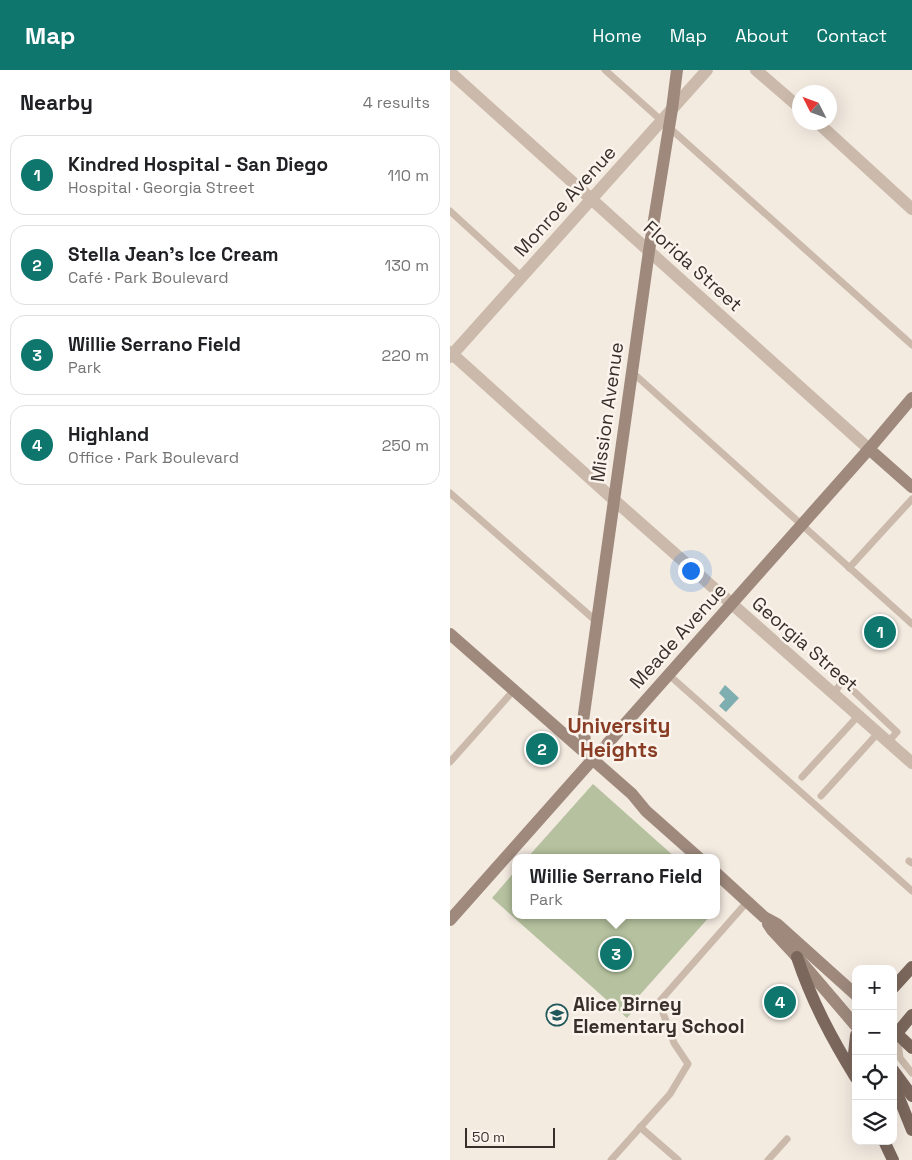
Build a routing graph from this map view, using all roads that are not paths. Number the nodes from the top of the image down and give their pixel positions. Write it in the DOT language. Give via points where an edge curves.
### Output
graph roads {
  1 [pos="605,70"];
  2 [pos="677,70"];
  3 [pos="707,70"];
  4 [pos="756,70"];
  5 [pos="450,72"];
  6 [pos="792,101"];
  7 [pos="672,109"];
  8 [pos="665,124"];
  9 [pos="825,130"];
  10 [pos="591,199"];
  11 [pos="912,209"];
  12 [pos="450,211"];
  13 [pos="649,251"];
  14 [pos="522,277"];
  15 [pos="912,345"];
  16 [pos="451,354"];
  17 [pos="632,372"];
  18 [pos="912,398"];
  19 [pos="870,450"];
  20 [pos="912,487"];
  21 [pos="450,492"];
  22 [pos="614,499"];
  23 [pos="912,499"];
  24 [pos="801,525"];
  25 [pos="849,568"];
  26 [pos="732,604"];
  27 [pos="596,621"];
  28 [pos="912,624"];
  29 [pos="450,634"];
  30 [pos="669,675"];
  31 [pos="514,690"];
  32 [pos="833,694"];
  33 [pos="858,716"];
  34 [pos="883,738"];
  35 [pos="608,743"];
  36 [pos="593,759"];
  37 [pos="450,762"];
  38 [pos="912,763"];
  39 [pos="802,776"];
  40 [pos="821,796"];
  41 [pos="694,854"];
  42 [pos="720,878"];
  43 [pos="912,891"];
  44 [pos="747,902"];
  45 [pos="764,917"];
  46 [pos="450,920"];
  47 [pos="797,957"];
  48 [pos="912,967"];
  49 [pos="897,984"];
  50 [pos="852,991"];
  51 [pos="912,1015"];
  52 [pos="852,1021"];
  53 [pos="897,1031"];
  54 [pos="897,1036"];
  55 [pos="897,1046"];
  56 [pos="912,1048"];
  57 [pos="852,1071"];
  58 [pos="912,1073"];
  59 [pos="897,1075"];
  60 [pos="897,1093"];
  61 [pos="912,1096"];
  62 [pos="640,1127"];
  63 [pos="912,1130"];
  64 [pos="787,1139"];
  65 [pos="886,1145"];
  66 [pos="772,1159"];
  67 [pos="611,1160"];
  68 [pos="678,1160"];
  69 [pos="893,1160"];
  1 -- 8 [label="lane"];
  2 -- 7 [label="main road, Mission Avenue"];
  3 -- 7 [label="street"];
  4 -- 6 [label="street"];
  5 -- 10 [label="street, Florida Street"];
  7 -- 8 [label="main road, Mission Avenue"];
  8 -- 10 [label="street, Monroe Avenue"];
  8 -- 13 [label="main road, Mission Avenue"];
  8 -- 15 [label="lane"];
  9 -- 11 [label="street"];
  10 -- 13 [label="street, Florida Street"];
  10 -- 14 [label="street, Monroe Avenue"];
  12 -- 14 [label="lane"];
  13 -- 17 [label="main road, Mission Avenue"];
  13 -- 19 [label="street, Florida Street"];
  14 -- 16 [label="street, Monroe Avenue"];
  16 -- 22 [label="street, Georgia Street"];
  17 -- 22 [label="main road, Mission Avenue"];
  17 -- 24 [label="lane"];
  18 -- 19 [label="main road, Meade Avenue"];
  19 -- 20 [label="main road, Florida Street"];
  19 -- 24 [label="main road, Meade Avenue"];
  21 -- 27 [label="lane"];
  22 -- 26 [label="street, Georgia Street"];
  22 -- 27 [label="main road, Mission Avenue"];
  23 -- 25 [label="lane"];
  24 -- 25 [label="lane"];
  24 -- 26 [label="main road, Meade Avenue"];
  25 -- 28 [label="lane"];
  26 -- 30 [label="main road, Meade Avenue"];
  26 -- 32 [label="street, Georgia Street"];
  27 -- 36 [label="main road, Mission Avenue" via="583,721 585,742"];
  29 -- 31 [label="main road"];
  30 -- 35 [label="main road, Meade Avenue"];
  30 -- 43 [label="lane"];
  31 -- 36 [label="main road"];
  31 -- 37 [label="lane"];
  32 -- 33 [label="street, Georgia Street"];
  32 -- 34 [label="lane" via="843,682 897,732"];
  33 -- 34 [label="street, Georgia Street"];
  33 -- 39 [label="lane"];
  34 -- 38 [label="street, Georgia Street"];
  34 -- 40 [label="lane"];
  35 -- 36 [label="street, Meade Avenue"];
  36 -- 41 [label="main road"];
  36 -- 46 [label="main road, Meade Avenue"];
  42 -- 44 [label="main road"];
  44 -- 45 [label="main road"];
  44 -- 62 [label="lane" via="659,1002 674,1043 688,1064 670,1094"];
  45 -- 47 [label="main road"];
  45 -- 50 [label="main road" via="777,924"];
  47 -- 52 [label="main road"];
  47 -- 57 [label="main road" via="828,1031"];
  48 -- 49 [label="main road"];
  51 -- 53 [label="main road"];
  54 -- 56 [label="main road"];
  55 -- 58 [label="lane" via="900,1058"];
  59 -- 61 [label="main road"];
  60 -- 63 [label="main road"];
  62 -- 67 [label="lane"];
  62 -- 68 [label="lane"];
  64 -- 66 [label="lane"];
  65 -- 69 [label="main road"];
}
